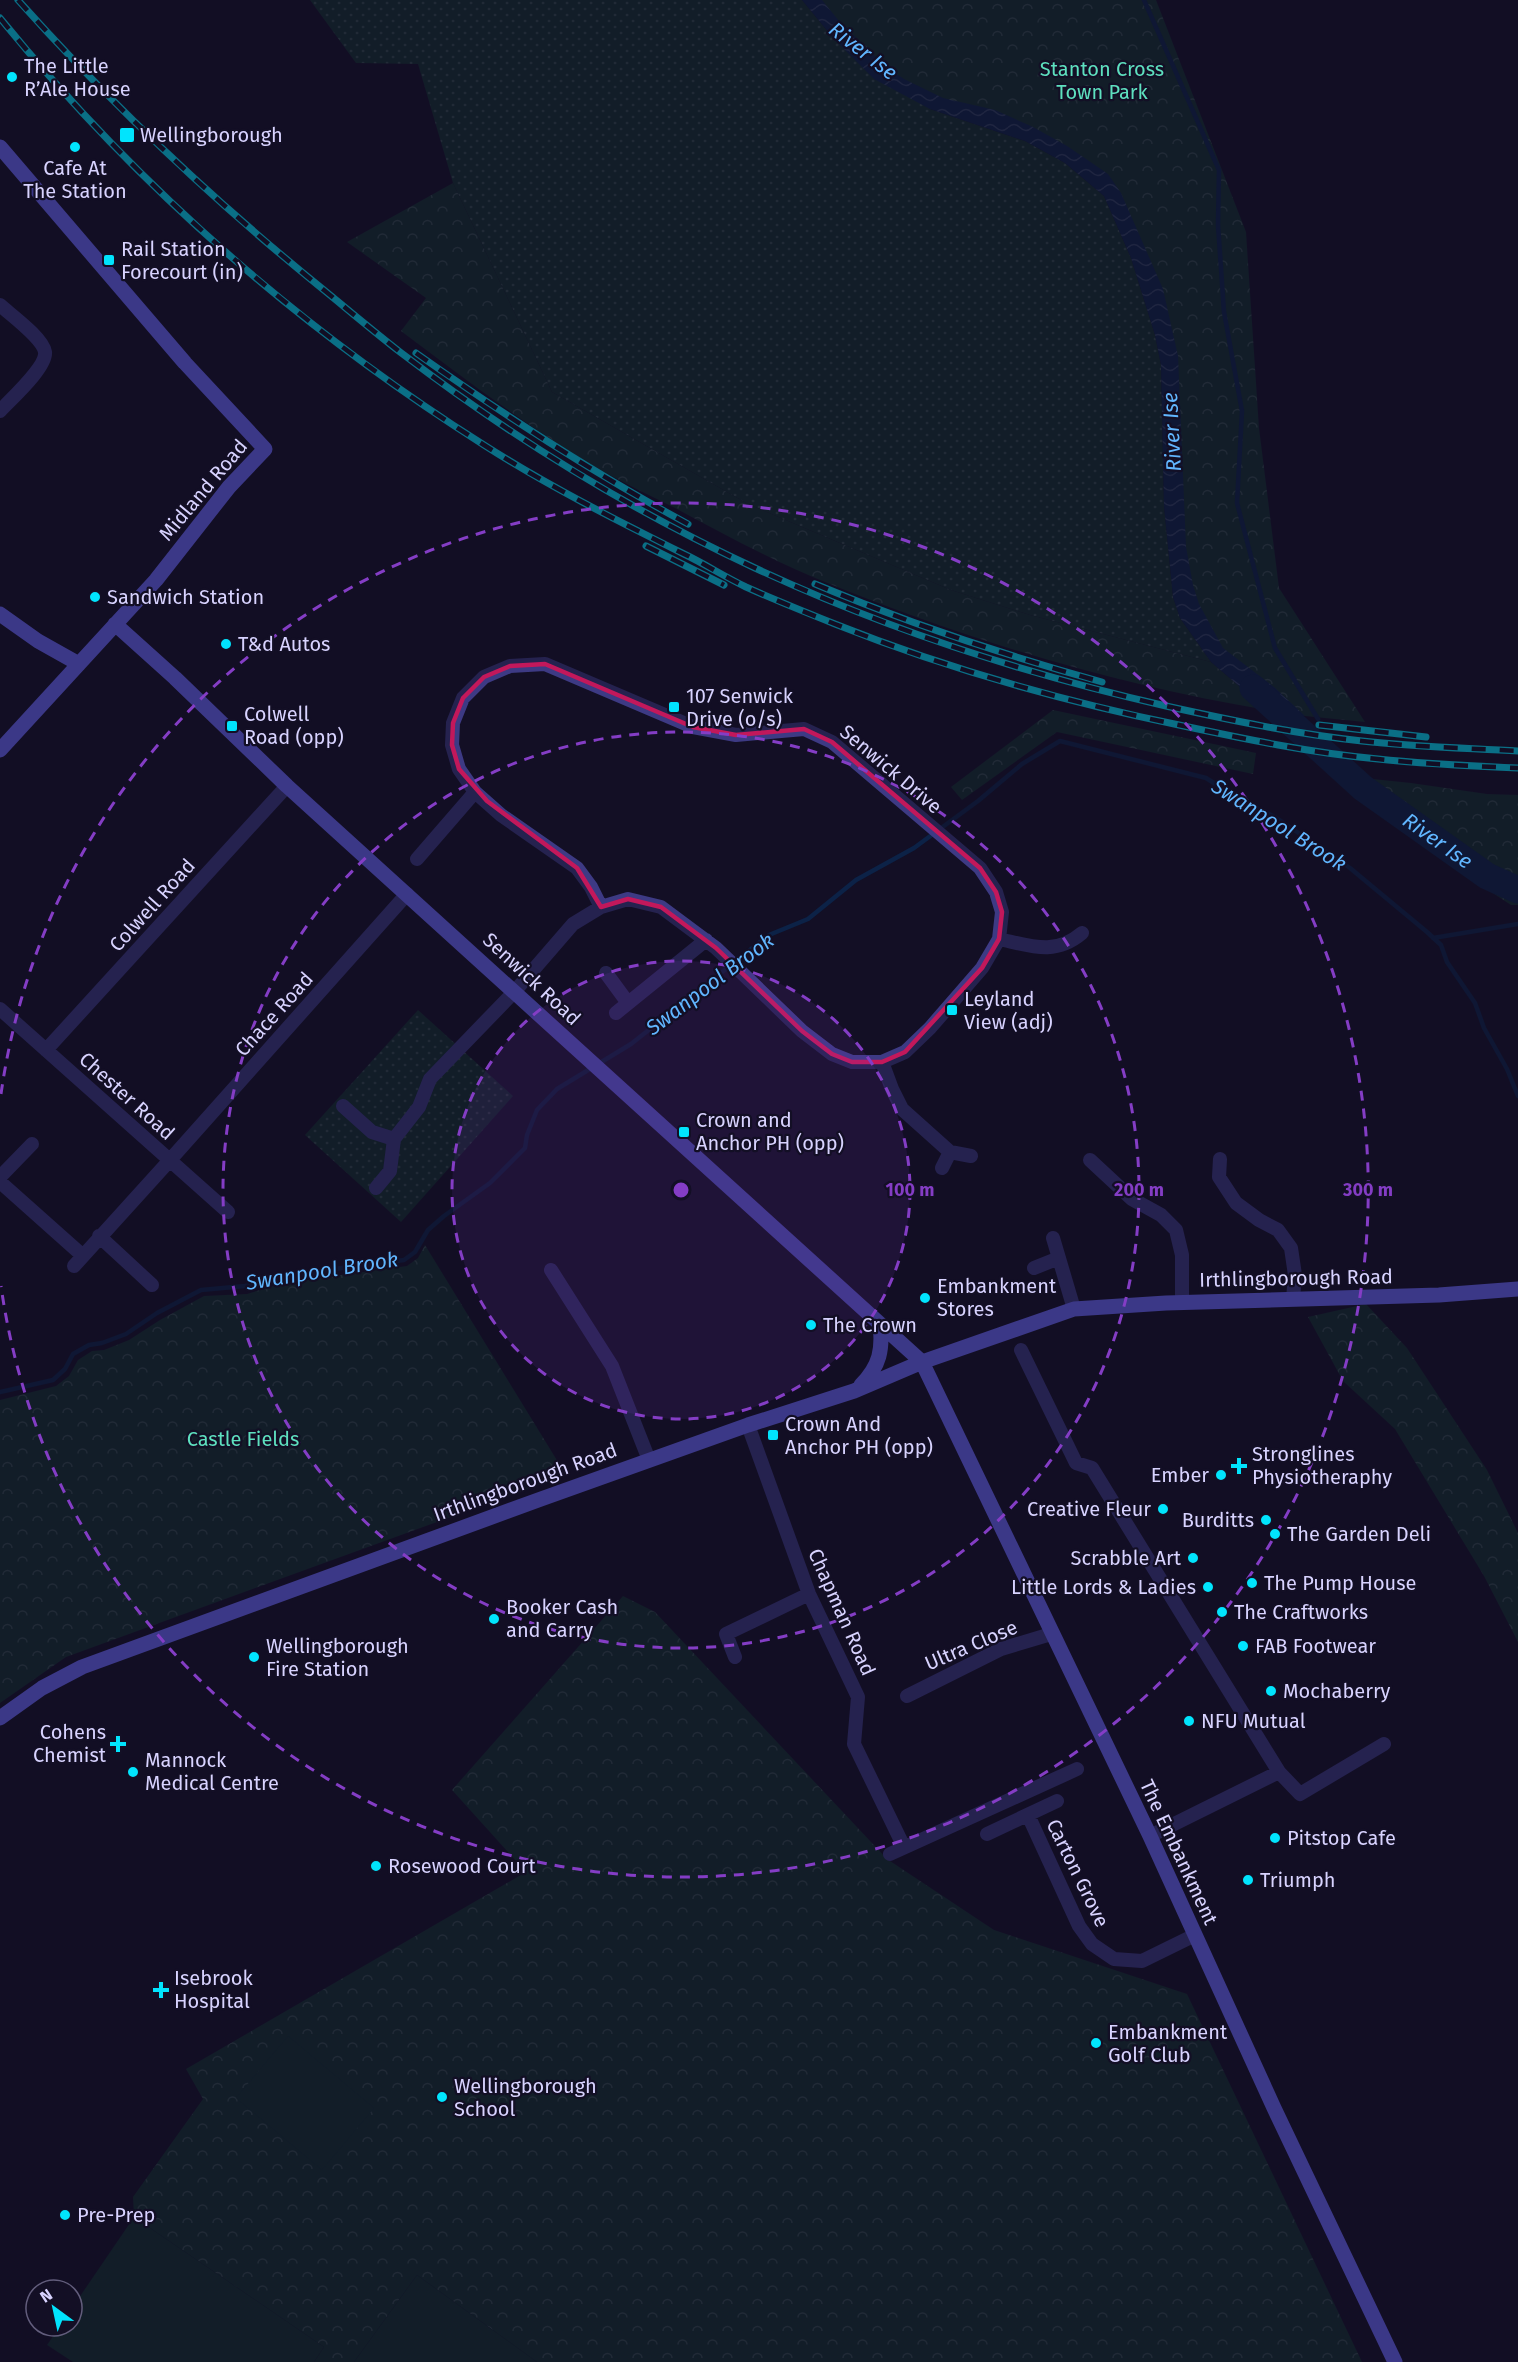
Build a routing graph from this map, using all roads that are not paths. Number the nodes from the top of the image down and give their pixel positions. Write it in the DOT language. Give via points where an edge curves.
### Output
graph roads {
  1 [pos="0,147"];
  2 [pos="0,305"];
  3 [pos="0,411"];
  4 [pos="0,614"];
  5 [pos="115,624"];
  6 [pos="79,664"];
  7 [pos="0,750"];
  8 [pos="287,786"];
  9 [pos="475,792"];
  10 [pos="417,859"];
  11 [pos="407,894"];
  12 [pos="601,907"];
  13 [pos="1082,933"];
  14 [pos="999,939"];
  15 [pos="711,944"];
  16 [pos="606,973"];
  17 [pos="515,991"];
  18 [pos="627,1004"];
  19 [pos="0,1008"];
  20 [pos="616,1013"];
  21 [pos="46,1050"];
  22 [pos="882,1062"];
  23 [pos="343,1106"];
  24 [pos="394,1138"];
  25 [pos="32,1144"];
  26 [pos="950,1152"];
  27 [pos="971,1156"];
  28 [pos="1220,1159"];
  29 [pos="170,1160"];
  30 [pos="1090,1160"];
  31 [pos="942,1168"];
  32 [pos="0,1177"];
  33 [pos="0,1182"];
  34 [pos="376,1188"];
  35 [pos="228,1212"];
  36 [pos="99,1236"];
  37 [pos="1053,1238"];
  38 [pos="1059,1258"];
  39 [pos="1034,1268"];
  40 [pos="551,1270"];
  41 [pos="152,1285"];
  42 [pos="1518,1289"];
  43 [pos="1293,1299"];
  44 [pos="1182,1302"];
  45 [pos="1074,1309"];
  46 [pos="879,1324"];
  47 [pos="1021,1350"];
  48 [pos="921,1362"];
  49 [pos="855,1391"];
  50 [pos="748,1425"];
  51 [pos="650,1460"];
  52 [pos="809,1593"];
  53 [pos="1051,1634"];
  54 [pos="735,1657"];
  55 [pos="907,1696"];
  56 [pos="0,1718"];
  57 [pos="1384,1744"];
  58 [pos="1077,1769"];
  59 [pos="1279,1772"];
  60 [pos="1057,1801"];
  61 [pos="1028,1815"];
  62 [pos="987,1834"];
  63 [pos="1150,1836"];
  64 [pos="904,1847"];
  65 [pos="890,1854"];
  66 [pos="1195,1935"];
  67 [pos="1395,2362"];
  1 -- 5 [label="main road, Midland Road" via="185,363 265,448"];
  2 -- 3 [label="street" via="45,351 44,363"];
  4 -- 6 [label="main road"];
  5 -- 6 [label="main road, Midland Road"];
  5 -- 8 [label="main road, Senwick Road"];
  6 -- 7 [label="main road, Midland Road"];
  8 -- 11 [label="main road, Senwick Road"];
  8 -- 21 [label="street, Colwell Road"];
  9 -- 10 [label="street"];
  9 -- 12 [label="street, Senwick Drive" via="577,868"];
  9 -- 14 [label="street, Senwick Drive" via="459,769 452,745 453,723 463,698 484,677 510,666 545,664 693,727 736,735 804,729 832,742 980,868 996,892 1002,912"];
  11 -- 17 [label="main road, Senwick Road"];
  11 -- 29 [label="street, Chace Road"];
  12 -- 15 [label="street, Senwick Drive" via="628,899 661,907"];
  12 -- 17 [label="street, Senwick Drive" via="573,924"];
  13 -- 14 [label="street" via="1070,944 1051,948"];
  14 -- 22 [label="street, Senwick Drive" via="982,968 930,1028 905,1052"];
  15 -- 18 [label="street"];
  15 -- 22 [label="street, Senwick Drive" via="802,1031 832,1054 852,1062"];
  16 -- 18 [label="street"];
  17 -- 24 [label="street, Senwick Drive" via="430,1079 419,1107"];
  17 -- 46 [label="main road, Senwick Road"];
  18 -- 20 [label="street"];
  19 -- 21 [label="street, Chester Road"];
  21 -- 29 [label="street, Chester Road"];
  22 -- 26 [label="street" via="902,1109"];
  23 -- 24 [label="street" via="372,1132"];
  24 -- 34 [label="street" via="390,1171"];
  25 -- 32 [label="street"];
  26 -- 27 [label="street"];
  26 -- 31 [label="street"];
  28 -- 43 [label="street" via="1219,1177 1236,1203 1278,1230 1292,1248"];
  29 -- 35 [label="street, Chester Road"];
  29 -- 36 [label="street, Chace Road"];
  30 -- 44 [label="street" via="1132,1199 1161,1215 1176,1230 1182,1255"];
  33 -- 36 [label="street, Chace Road" via="78,1260"];
  36 -- 41 [label="street"];
  37 -- 38 [label="street"];
  38 -- 39 [label="street"];
  38 -- 45 [label="street"];
  40 -- 51 [label="street" via="612,1366"];
  42 -- 43 [label="main road, Irthlingborough Road"];
  43 -- 44 [label="main road, Irthlingborough Road"];
  44 -- 45 [label="main road, Irthlingborough Road"];
  45 -- 48 [label="main road, Irthlingborough Road"];
  46 -- 48 [label="main road, Senwick Road"];
  46 -- 49 [label="main road" via="882,1343 878,1359 872,1374"];
  47 -- 59 [label="street" via="1076,1463 1092,1468"];
  48 -- 49 [label="main road, Irthlingborough Road"];
  48 -- 53 [label="main road, The Embankment"];
  49 -- 50 [label="main road, Irthlingborough Road"];
  50 -- 51 [label="main road, Irthlingborough Road"];
  50 -- 52 [label="street, Chapman Road"];
  51 -- 56 [label="main road, Irthlingborough Road" via="82,1667 42,1688"];
  52 -- 54 [label="street" via="726,1634"];
  52 -- 64 [label="street, Chapman Road" via="858,1697 854,1744"];
  53 -- 55 [label="street, Ultra Close" via="1001,1649"];
  53 -- 63 [label="main road, The Embankment"];
  57 -- 59 [label="street" via="1300,1794"];
  58 -- 64 [label="street"];
  59 -- 63 [label="street"];
  60 -- 61 [label="street"];
  61 -- 62 [label="street"];
  61 -- 66 [label="street, Carton Grove" via="1079,1926 1092,1944 1114,1959 1142,1961"];
  63 -- 66 [label="main road, The Embankment"];
  64 -- 65 [label="street"];
  66 -- 67 [label="main road, The Embankment"];
}
